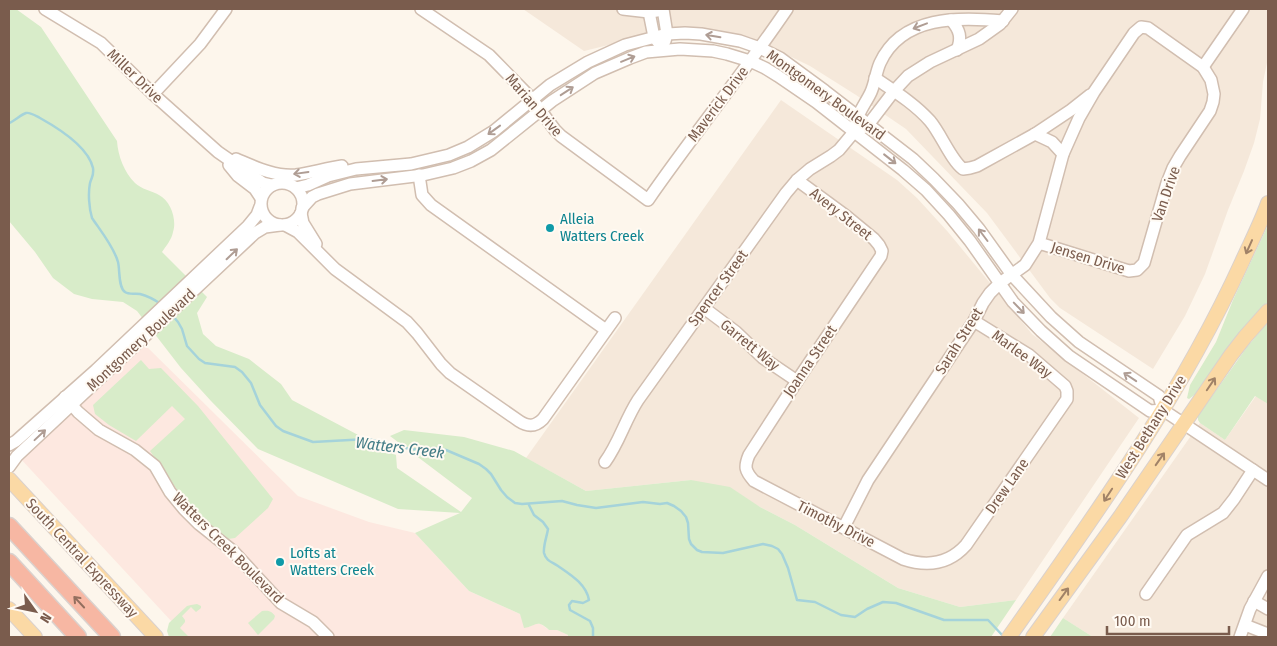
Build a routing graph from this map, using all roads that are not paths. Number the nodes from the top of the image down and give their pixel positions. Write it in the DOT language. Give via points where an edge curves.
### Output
graph roads {
  1 [pos="45,9"];
  2 [pos="226,9"];
  3 [pos="421,9"];
  4 [pos="623,9"];
  5 [pos="663,9"];
  6 [pos="787,9"];
  7 [pos="1012,9"];
  8 [pos="1243,9"];
  9 [pos="650,10"];
  10 [pos="951,20"];
  11 [pos="1003,20"];
  12 [pos="667,34"];
  13 [pos="654,37"];
  14 [pos="760,48"];
  15 [pos="663,50"];
  16 [pos="957,50"];
  17 [pos="750,61"];
  18 [pos="1203,67"];
  19 [pos="875,78"];
  20 [pos="894,91"];
  21 [pos="1094,92"];
  22 [pos="153,94"];
  23 [pos="532,100"];
  24 [pos="540,110"];
  25 [pos="857,116"];
  26 [pos="868,125"];
  27 [pos="854,132"];
  28 [pos="1035,134"];
  29 [pos="218,152"];
  30 [pos="1063,154"];
  31 [pos="366,168"];
  32 [pos="419,175"];
  33 [pos="797,180"];
  34 [pos="272,185"];
  35 [pos="296,188"];
  36 [pos="648,200"];
  37 [pos="261,202"];
  38 [pos="1268,203"];
  39 [pos="302,210"];
  40 [pos="282,225"];
  41 [pos="1039,243"];
  42 [pos="882,251"];
  43 [pos="330,264"];
  44 [pos="1138,270"];
  45 [pos="1012,275"];
  46 [pos="1000,283"];
  47 [pos="194,284"];
  48 [pos="704,308"];
  49 [pos="1268,312"];
  50 [pos="615,318"];
  51 [pos="974,321"];
  52 [pos="606,330"];
  53 [pos="796,380"];
  54 [pos="1067,391"];
  55 [pos="69,401"];
  56 [pos="1163,410"];
  57 [pos="1183,424"];
  58 [pos="9,445"];
  59 [pos="605,462"];
  60 [pos="9,467"];
  61 [pos="1253,470"];
  62 [pos="748,474"];
  63 [pos="9,479"];
  64 [pos="1268,480"];
  65 [pos="9,526"];
  66 [pos="844,527"];
  67 [pos="9,562"];
  68 [pos="930,564"];
  69 [pos="1268,576"];
  70 [pos="1146,594"];
  71 [pos="1254,601"];
  72 [pos="1268,608"];
  73 [pos="9,609"];
  74 [pos="1245,624"];
  75 [pos="1268,634"];
  76 [pos="1034,635"];
  77 [pos="35,637"];
  78 [pos="78,637"];
  79 [pos="112,637"];
  80 [pos="156,637"];
  81 [pos="328,637"];
  82 [pos="1008,637"];
  83 [pos="1240,637"];
  1 -- 22 [label="street, Miller Drive" via="101,43"];
  2 -- 22 [label="street" via="200,44"];
  3 -- 23 [label="street, Marian Drive" via="489,55"];
  4 -- 9 [label="street"];
  5 -- 9 [label="street"];
  5 -- 12 [label="street"];
  6 -- 14 [label="street, Maverick Drive"];
  7 -- 11 [label="street"];
  8 -- 18 [label="street"];
  9 -- 13 [label="street"];
  10 -- 11 [label="street"];
  10 -- 16 [label="street" via="960,34"];
  10 -- 19 [label="street, one-way" via="926,23 903,34 880,62"];
  11 -- 16 [label="street" via="979,39"];
  12 -- 13 [label="street, Montgomery Boulevard"];
  14 -- 12 [label="street, Montgomery Boulevard, one-way" via="710,35"];
  12 -- 15 [label="street"];
  13 -- 15 [label="street"];
  13 -- 23 [label="street, Montgomery Boulevard" via="625,45 588,62"];
  14 -- 17 [label="street, Maverick Drive"];
  14 -- 25 [label="street, Montgomery Boulevard" via="780,58"];
  15 -- 17 [label="street, Montgomery Boulevard" via="714,51"];
  24 -- 15 [label="street, Montgomery Boulevard, one-way" via="595,73 646,52"];
  16 -- 20 [label="street" via="908,76"];
  17 -- 27 [label="street, Montgomery Boulevard" via="778,76"];
  17 -- 36 [label="street, Maverick Drive"];
  18 -- 21 [label="street, Sarah Street" via="1148,28 1141,27"];
  18 -- 44 [label="street, Van Drive" via="1211,80 1214,102 1173,168 1144,262"];
  19 -- 20 [label="street"];
  19 -- 25 [label="street"];
  20 -- 26 [label="street"];
  20 -- 28 [label="street" via="930,122 964,169 977,166"];
  21 -- 28 [label="street"];
  21 -- 30 [label="street, Sarah Street"];
  22 -- 29 [label="street, Miller Drive"];
  23 -- 24 [label="street, Marian Drive"];
  23 -- 31 [label="street, Montgomery Boulevard, one-way" via="494,131 449,155 411,164"];
  24 -- 32 [label="street, Montgomery Boulevard" via="491,150 471,161"];
  24 -- 36 [label="street, Marian Drive" via="568,143"];
  25 -- 26 [label="street, Montgomery Boulevard"];
  25 -- 27 [label="street"];
  26 -- 27 [label="street"];
  45 -- 26 [label="street, Montgomery Boulevard, one-way" via="958,204 912,159"];
  27 -- 33 [label="street, Spencer Street" via="839,150"];
  27 -- 46 [label="street, Montgomery Boulevard, one-way" via="926,190 970,241"];
  28 -- 30 [label="street" via="1052,142"];
  31 -- 29 [label="street, one-way" via="342,166 296,175 267,171"];
  29 -- 34 [label="street, Miller Drive" via="263,183"];
  29 -- 37 [label="street, Miller Drive" via="238,176 255,189"];
  30 -- 41 [label="street, Sarah Street"];
  31 -- 35 [label="street, Montgomery Boulevard" via="328,176"];
  39 -- 32 [label="street, Montgomery Boulevard, one-way" via="316,195 350,184"];
  32 -- 52 [label="street" via="422,196 431,205"];
  33 -- 42 [label="street, Avery Street" via="874,239"];
  33 -- 48 [label="street, Spencer Street"];
  34 -- 35 [label="street" via="284,183"];
  34 -- 37 [label="street" via="267,188"];
  35 -- 39 [label="street" via="302,199"];
  37 -- 40 [label="street" via="265,217"];
  37 -- 47 [label="street, Montgomery Boulevard" via="257,215"];
  38 -- 56 [label="main road, West Bethany Drive, one-way" via="1228,292"];
  39 -- 40 [label="street" via="294,221"];
  39 -- 43 [label="street" via="303,223"];
  40 -- 43 [label="street" via="298,232"];
  47 -- 40 [label="street, Montgomery Boulevard, one-way" via="255,233 266,227"];
  41 -- 44 [label="street, Jensen Drive" via="1129,271"];
  41 -- 45 [label="street, Sarah Street" via="1025,264"];
  42 -- 53 [label="street, Joanna Street" via="879,261"];
  43 -- 52 [label="street" via="407,322 455,377 531,426 542,419"];
  45 -- 46 [label="street, Sarah Street"];
  56 -- 45 [label="street, Montgomery Boulevard, one-way" via="1159,396 1079,342"];
  46 -- 51 [label="street, Sarah Street"];
  46 -- 56 [label="street, Montgomery Boulevard, one-way" via="1013,302 1069,356 1150,411"];
  47 -- 55 [label="street, Montgomery Boulevard"];
  48 -- 53 [label="street, Garrett Way" via="763,358"];
  48 -- 59 [label="street, Spencer Street" via="630,412"];
  57 -- 49 [label="main road, West Bethany Drive, one-way" via="1240,343"];
  50 -- 52 [label="street"];
  51 -- 54 [label="street, Marlee Way" via="1029,355"];
  51 -- 66 [label="street, Sarah Street" via="868,480"];
  53 -- 62 [label="street, Joanna Street" via="749,455 746,462"];
  54 -- 68 [label="street, Drew Lane" via="1067,399 966,545 947,560"];
  55 -- 58 [label="street, Montgomery Boulevard"];
  60 -- 55 [label="street, Montgomery Boulevard, one-way"];
  55 -- 81 [label="street, Watters Creek Boulevard" via="100,430 155,466 170,492 199,524 233,551 281,603 313,622"];
  56 -- 57 [label="street, Montgomery Boulevard"];
  56 -- 82 [label="main road, West Bethany Drive, one-way"];
  57 -- 61 [label="street, Montgomery Boulevard"];
  76 -- 57 [label="main road, West Bethany Drive, one-way"];
  61 -- 64 [label="street, Montgomery Boulevard"];
  61 -- 70 [label="street" via="1223,513 1188,535"];
  62 -- 66 [label="street, Timothy Drive" via="754,481"];
  63 -- 80 [label="main road, South Central Expressway"];
  79 -- 65 [label="highway, one-way"];
  66 -- 68 [label="street, Timothy Drive" via="903,559"];
  67 -- 78 [label="highway"];
  69 -- 71 [label="street"];
  71 -- 72 [label="street"];
  71 -- 74 [label="street"];
  73 -- 77 [label="main road"];
  74 -- 75 [label="street"];
  74 -- 83 [label="street"];
}
